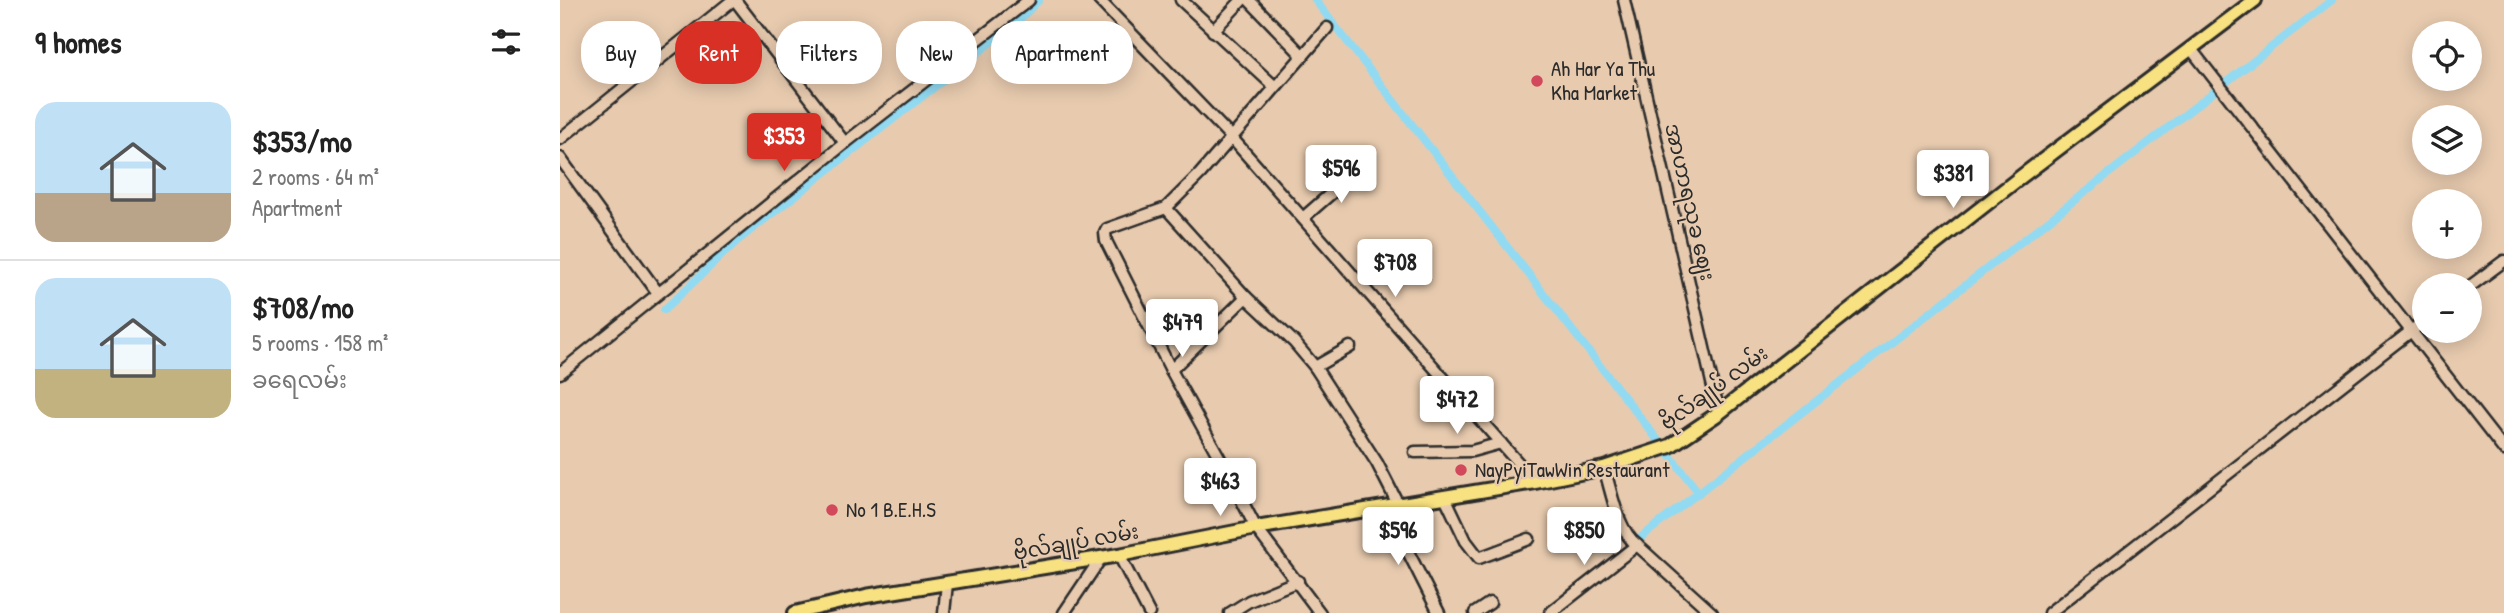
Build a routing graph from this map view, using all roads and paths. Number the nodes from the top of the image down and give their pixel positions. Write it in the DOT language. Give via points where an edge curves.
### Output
graph roads {
  1 [pos="734,0"];
  2 [pos="1029,0"];
  3 [pos="1099,0"];
  4 [pos="1242,0"];
  5 [pos="1249,0"];
  6 [pos="1624,0"];
  7 [pos="2255,0"];
  8 [pos="1181,1"];
  9 [pos="1327,28"];
  10 [pos="1213,30"];
  11 [pos="2191,49"];
  12 [pos="1303,56"];
  13 [pos="1274,86"];
  14 [pos="1231,137"];
  15 [pos="560,139"];
  16 [pos="845,143"];
  17 [pos="560,158"];
  18 [pos="1359,169"];
  19 [pos="1166,208"];
  20 [pos="1303,218"];
  21 [pos="2504,261"];
  22 [pos="2482,277"];
  23 [pos="658,293"];
  24 [pos="1246,297"];
  25 [pos="2412,330"];
  26 [pos="2422,343"];
  27 [pos="1350,347"];
  28 [pos="1315,367"];
  29 [pos="1171,370"];
  30 [pos="560,373"];
  31 [pos="1719,412"];
  32 [pos="1501,443"];
  33 [pos="2504,450"];
  34 [pos="1415,452"];
  35 [pos="1604,468"];
  36 [pos="1535,482"];
  37 [pos="1445,497"];
  38 [pos="1391,505"];
  39 [pos="1256,528"];
  40 [pos="1529,539"];
  41 [pos="1635,544"];
  42 [pos="1119,555"];
  43 [pos="1101,558"];
  44 [pos="1298,581"];
  45 [pos="947,583"];
  46 [pos="1490,603"];
  47 [pos="803,612"];
  48 [pos="944,613"];
  49 [pos="1065,613"];
  50 [pos="1149,613"];
  51 [pos="1230,613"];
  52 [pos="1320,613"];
  53 [pos="1439,613"];
  54 [pos="1475,613"];
  55 [pos="1550,613"];
  56 [pos="1712,613"];
  57 [pos="2049,613"];
  1 -- 15 [label="street"];
  1 -- 16 [label="street"];
  2 -- 16 [label="street"];
  3 -- 14 [label="street"];
  4 -- 10 [label="street"];
  5 -- 12 [label="street"];
  6 -- 31 [label="street, အာဟာရသုခ ဈေး"];
  7 -- 11 [label="main road, ဗိုလ်ချုပ် လမ်း"];
  8 -- 10 [label="street"];
  9 -- 12 [label="street"];
  10 -- 13 [label="street"];
  11 -- 25 [label="street"];
  11 -- 31 [label="main road, ဗိုလ်ချုပ် လမ်း"];
  12 -- 13 [label="street"];
  13 -- 14 [label="street"];
  14 -- 19 [label="street"];
  14 -- 20 [label="street"];
  16 -- 23 [label="street"];
  17 -- 23 [label="street"];
  18 -- 20 [label="street"];
  19 -- 24 [label="street"];
  19 -- 29 [label="street" via="1105,233"];
  20 -- 32 [label="street"];
  21 -- 22 [label="street"];
  23 -- 30 [label="street"];
  24 -- 28 [label="street"];
  24 -- 29 [label="street"];
  25 -- 57 [label="street"];
  26 -- 33 [label="street"];
  27 -- 28 [label="street"];
  28 -- 38 [label="street" via="1377,463"];
  29 -- 39 [label="street"];
  31 -- 35 [label="main road, ဗိုလ်ချုပ် လမ်း" via="1670,446"];
  32 -- 34 [label="street" via="1472,451"];
  32 -- 36 [label="street"];
  35 -- 36 [label="main road, ဗိုလ်ချုပ် လမ်း"];
  35 -- 41 [label="street" via="1619,517"];
  36 -- 37 [label="main road, ဗိုလ်ချုပ် လမ်း"];
  37 -- 38 [label="main road, ဗိုလ်ချုပ် လမ်း"];
  37 -- 40 [label="street" via="1479,558"];
  38 -- 39 [label="main road, ဗိုလ်ချုပ် လမ်း"];
  38 -- 53 [label="street"];
  39 -- 42 [label="main road, ဗိုလ်ချုပ် လမ်း"];
  39 -- 44 [label="street"];
  41 -- 55 [label="street"];
  41 -- 56 [label="street"];
  42 -- 43 [label="main road, ဗိုလ်ချုပ် လမ်း"];
  42 -- 50 [label="street"];
  43 -- 45 [label="main road, ဗိုလ်ချုပ် လမ်း"];
  43 -- 49 [label="street"];
  44 -- 51 [label="street"];
  44 -- 52 [label="street"];
  45 -- 47 [label="main road, ဗိုလ်ချုပ် လမ်း"];
  45 -- 48 [label="street"];
  46 -- 54 [label="street"];
}
